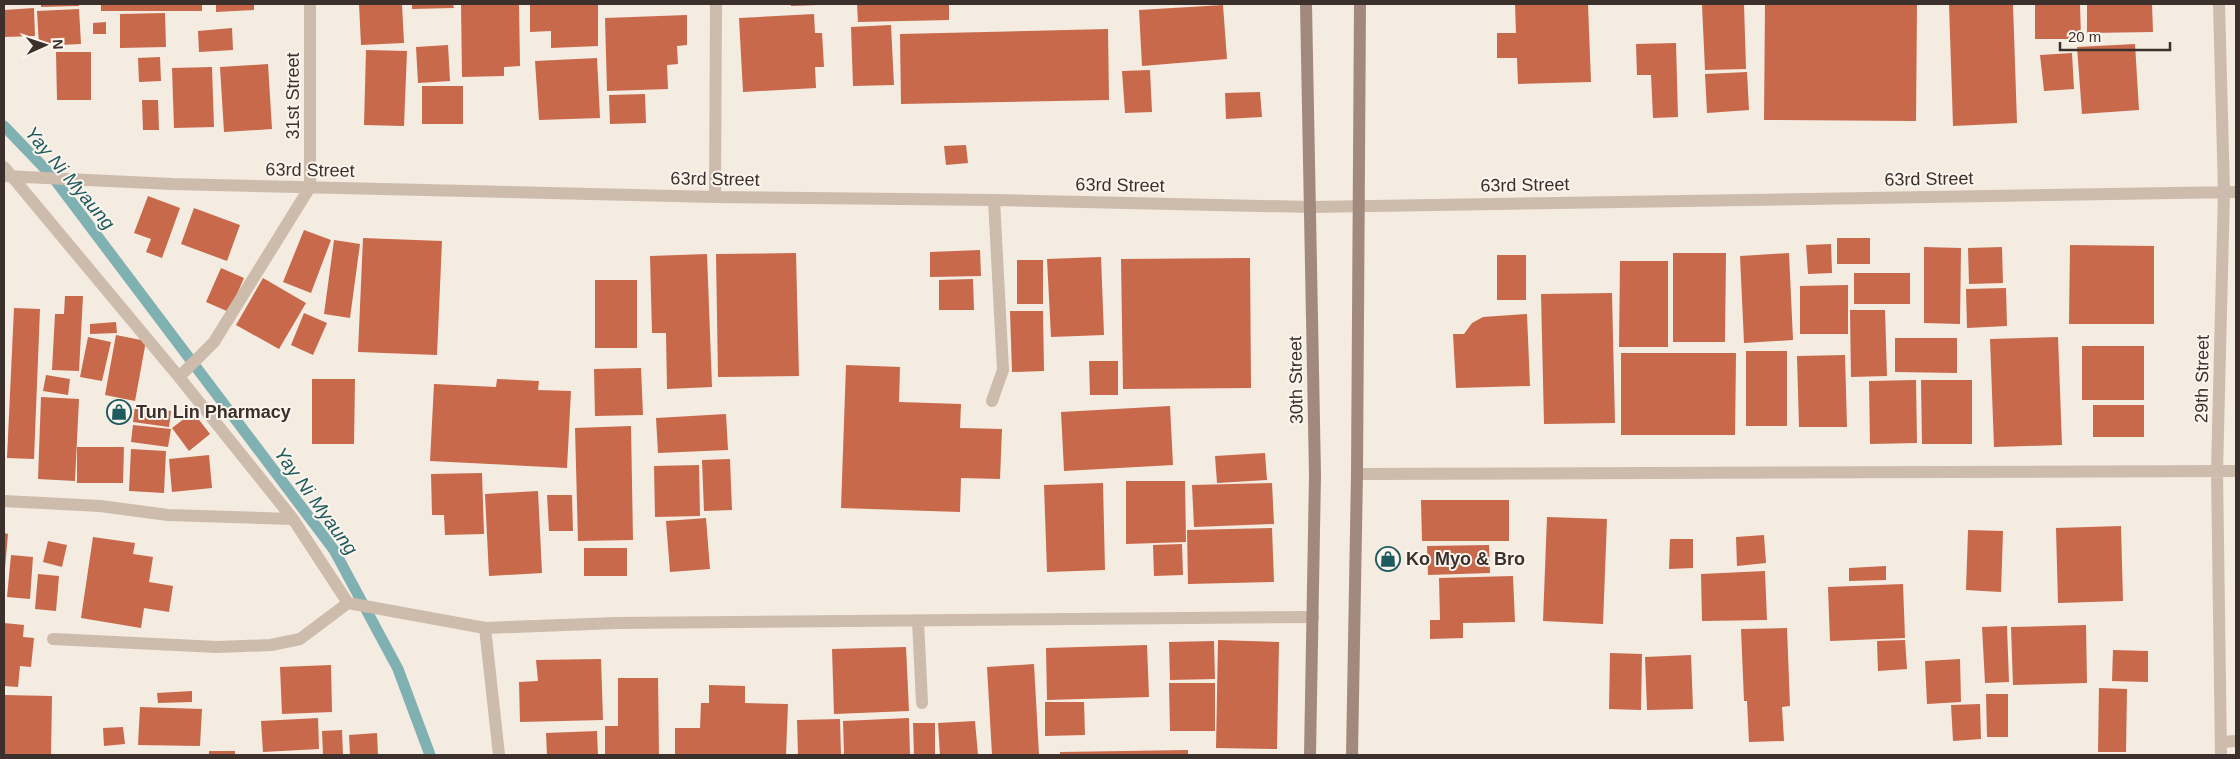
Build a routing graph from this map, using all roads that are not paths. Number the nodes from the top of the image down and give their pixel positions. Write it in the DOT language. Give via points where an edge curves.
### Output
graph roads {
  1 [pos="310,4"];
  2 [pos="716,4"];
  3 [pos="1306,4"];
  4 [pos="1360,4"];
  5 [pos="2219,4"];
  6 [pos="4,167"];
  7 [pos="8,176"];
  8 [pos="310,188"];
  9 [pos="2230,192"];
  10 [pos="714,197"];
  11 [pos="994,200"];
  12 [pos="1358,206"];
  13 [pos="1311,207"];
  14 [pos="179,377"];
  15 [pos="992,400"];
  16 [pos="2217,471"];
  17 [pos="2236,471"];
  18 [pos="1358,474"];
  19 [pos="4,501"];
  20 [pos="293,519"];
  21 [pos="353,604"];
  22 [pos="1313,617"];
  23 [pos="918,622"];
  24 [pos="486,628"];
  25 [pos="53,638"];
  26 [pos="922,704"];
  27 [pos="2222,742"];
  28 [pos="2236,742"];
  29 [pos="499,755"];
  30 [pos="1310,755"];
  31 [pos="1352,755"];
  32 [pos="2221,755"];
  1 -- 8 [label="street, 31st Street"];
  2 -- 10 [label="street"];
  3 -- 13 [label="main road, 30th Street"];
  4 -- 12 [label="main road"];
  5 -- 9 [label="street, 29th Street"];
  6 -- 7 [label="street"];
  7 -- 8 [label="street, 63rd Street"];
  7 -- 14 [label="street"];
  8 -- 10 [label="street, 63rd Street"];
  8 -- 14 [label="street" via="214,342"];
  9 -- 12 [label="street, 63rd Street"];
  9 -- 16 [label="street, 29th Street"];
  10 -- 11 [label="street, 63rd Street"];
  11 -- 13 [label="street, 63rd Street"];
  11 -- 15 [label="street" via="1002,370"];
  12 -- 13 [label="street, 63rd Street"];
  12 -- 18 [label="main road"];
  13 -- 22 [label="main road, 30th Street" via="1315,476"];
  14 -- 20 [label="street"];
  16 -- 17 [label="street"];
  16 -- 18 [label="street"];
  16 -- 27 [label="street, 29th Street"];
  18 -- 31 [label="main road"];
  19 -- 20 [label="street" via="100,506 177,515"];
  20 -- 21 [label="street"];
  21 -- 24 [label="street"];
  21 -- 25 [label="street" via="300,639 271,645 217,647"];
  22 -- 23 [label="street"];
  22 -- 30 [label="main road, 30th Street"];
  23 -- 24 [label="street" via="616,623"];
  23 -- 26 [label="street"];
  24 -- 29 [label="street"];
  27 -- 28 [label="street"];
  27 -- 32 [label="street, 29th Street"];
}
